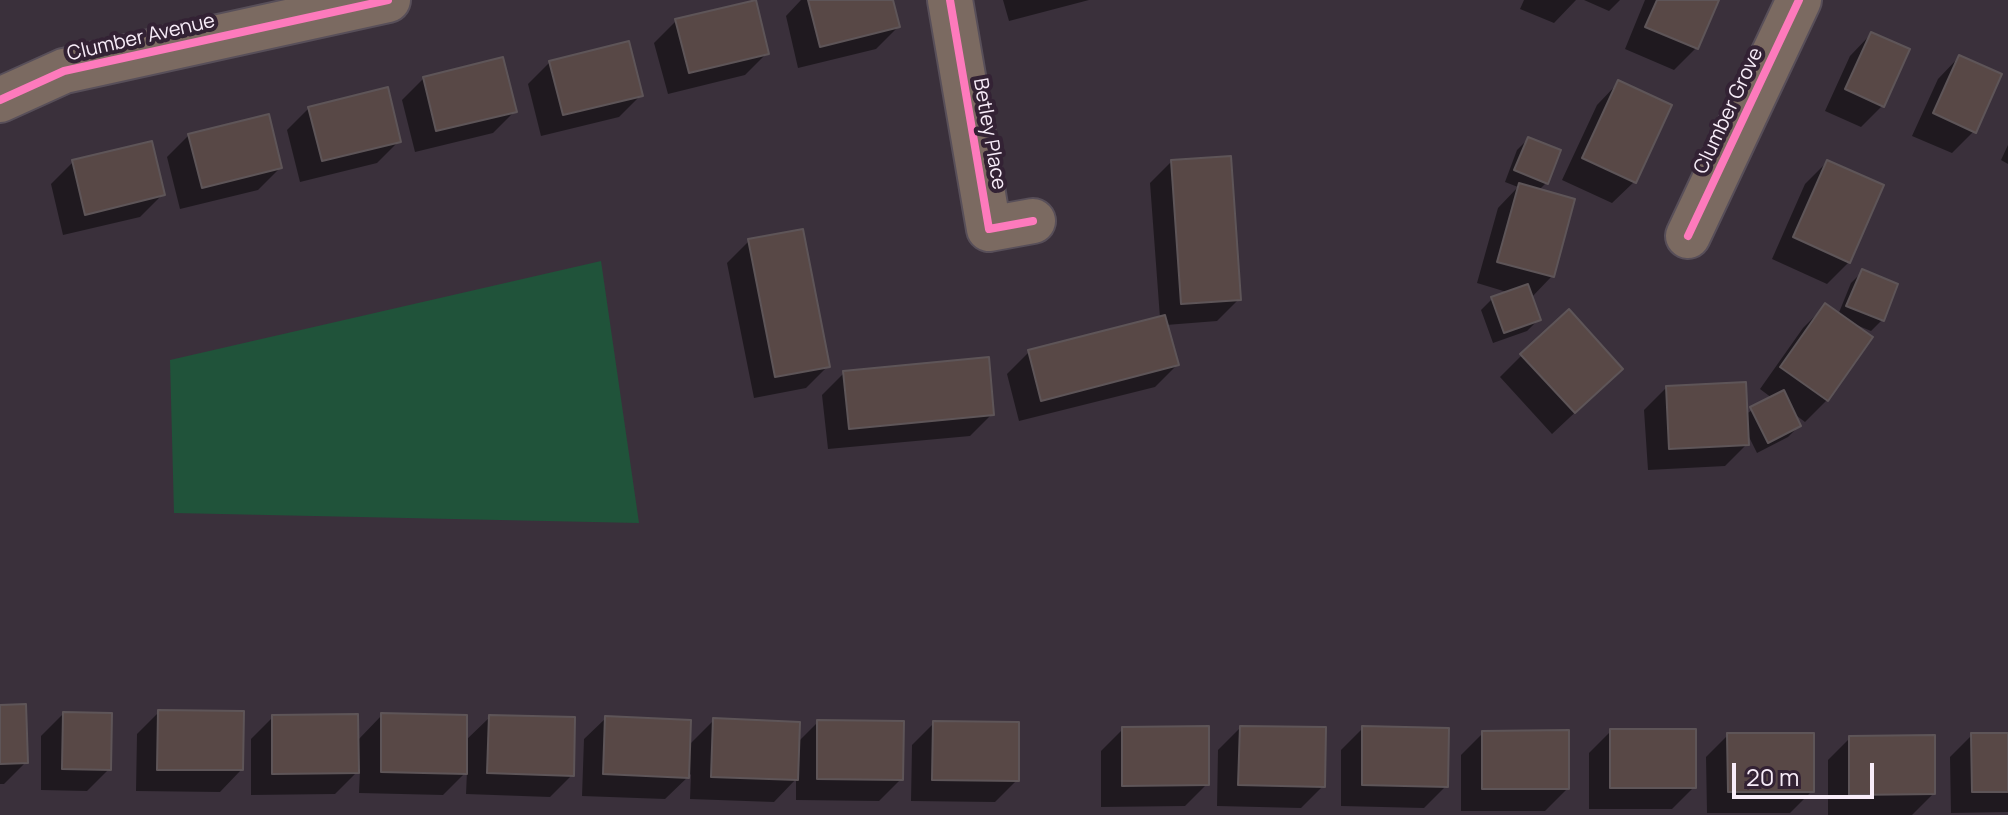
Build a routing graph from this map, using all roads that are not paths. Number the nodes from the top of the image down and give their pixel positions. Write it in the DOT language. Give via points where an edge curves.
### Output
graph roads {
  1 [pos="388,0"];
  2 [pos="950,0"];
  3 [pos="1799,0"];
  4 [pos="0,100"];
  5 [pos="1033,221"];
  6 [pos="1688,236"];
  1 -- 4 [label="street, Clumber Avenue" via="64,71"];
  2 -- 5 [label="street, Betley Place" via="989,229"];
  3 -- 6 [label="street, Clumber Grove"];
}
